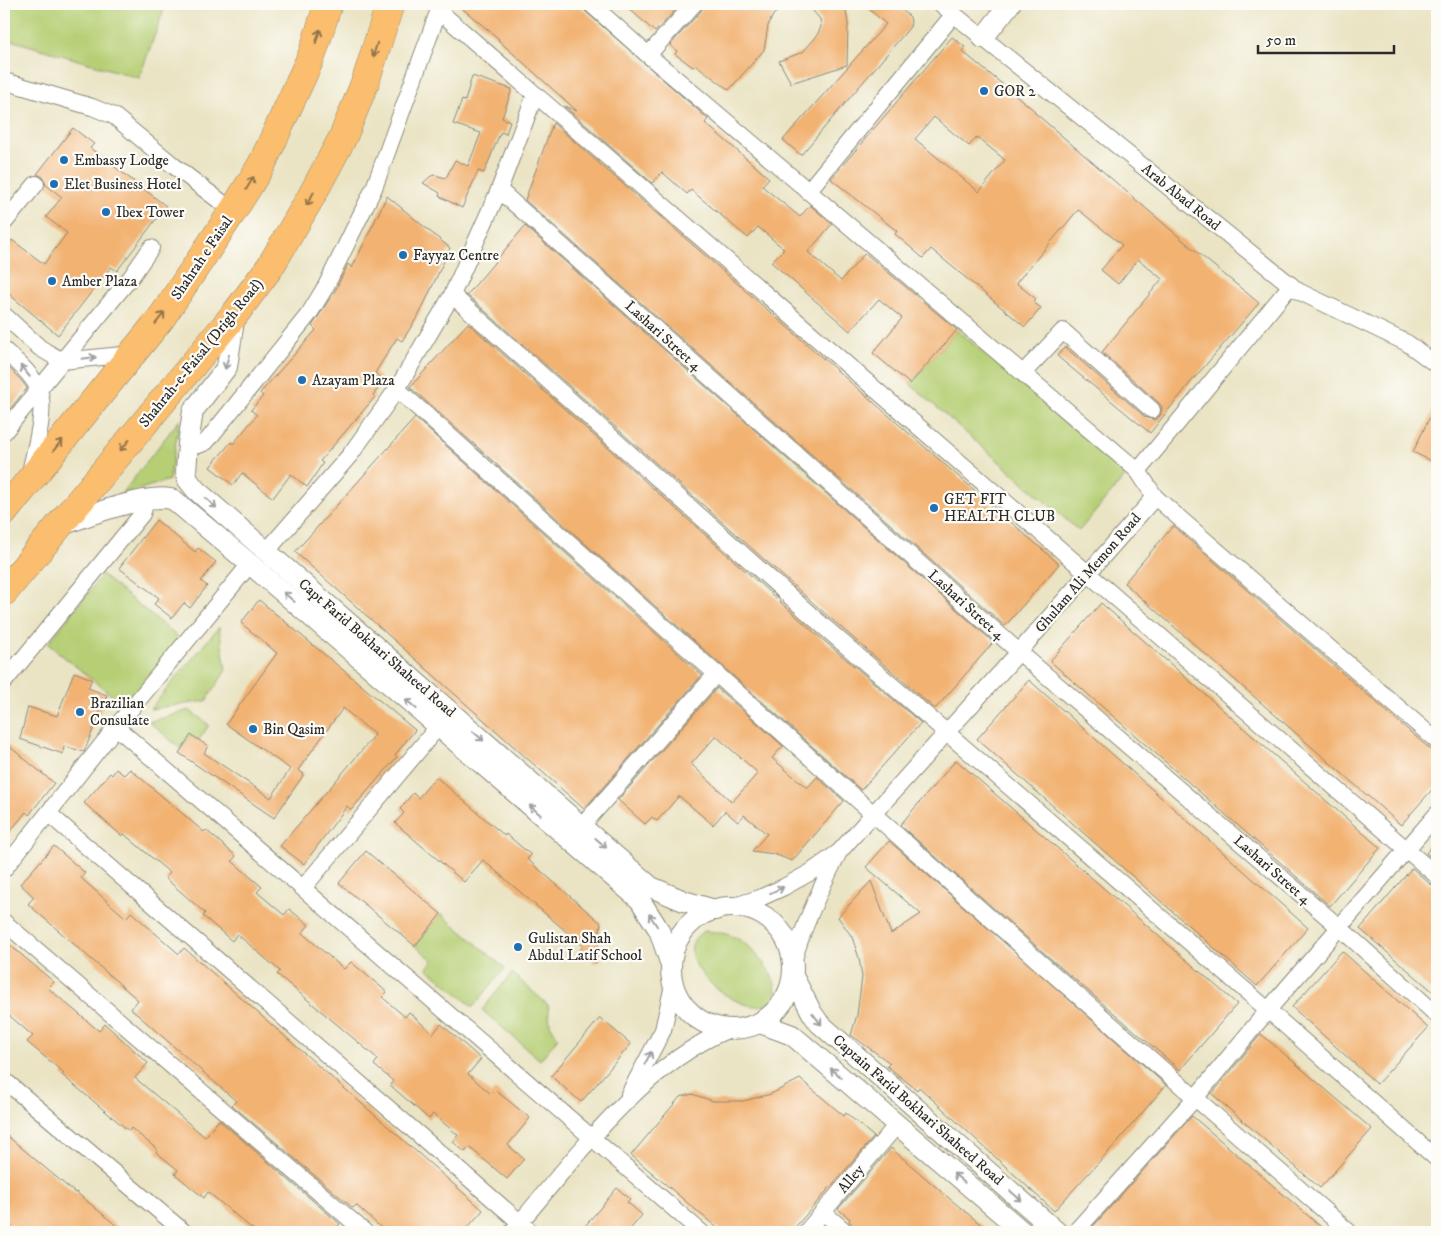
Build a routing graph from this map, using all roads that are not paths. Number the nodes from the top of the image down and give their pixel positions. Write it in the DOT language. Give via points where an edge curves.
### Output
graph roads {
  1 [pos="328,4"];
  2 [pos="390,4"];
  3 [pos="591,4"];
  4 [pos="694,4"];
  5 [pos="1010,4"];
  6 [pos="440,7"];
  7 [pos="948,9"];
  8 [pos="983,38"];
  9 [pos="648,55"];
  10 [pos="4,81"];
  11 [pos="535,95"];
  12 [pos="36,184"];
  13 [pos="499,190"];
  14 [pos="808,191"];
  15 [pos="233,211"];
  16 [pos="4,223"];
  17 [pos="151,248"];
  18 [pos="1291,285"];
  19 [pos="452,295"];
  20 [pos="235,314"];
  21 [pos="4,315"];
  22 [pos="4,350"];
  23 [pos="132,354"];
  24 [pos="62,361"];
  25 [pos="1437,365"];
  26 [pos="1022,373"];
  27 [pos="39,388"];
  28 [pos="397,389"];
  29 [pos="1152,410"];
  30 [pos="4,432"];
  31 [pos="188,444"];
  32 [pos="1138,471"];
  33 [pos="28,483"];
  34 [pos="1155,497"];
  35 [pos="145,500"];
  36 [pos="4,512"];
  37 [pos="58,526"];
  38 [pos="258,558"];
  39 [pos="1088,574"];
  40 [pos="4,592"];
  41 [pos="1019,652"];
  42 [pos="717,674"];
  43 [pos="4,682"];
  44 [pos="116,727"];
  45 [pos="438,727"];
  46 [pos="946,734"];
  47 [pos="1437,741"];
  48 [pos="874,813"];
  49 [pos="49,814"];
  50 [pos="1437,814"];
  51 [pos="581,826"];
  52 [pos="1407,850"];
  53 [pos="839,852"];
  54 [pos="4,869"];
  55 [pos="1437,876"];
  56 [pos="303,888"];
  57 [pos="723,908"];
  58 [pos="4,922"];
  59 [pos="1339,928"];
  60 [pos="671,965"];
  61 [pos="793,969"];
  62 [pos="673,985"];
  63 [pos="1268,1010"];
  64 [pos="1437,1015"];
  65 [pos="760,1023"];
  66 [pos="727,1030"];
  67 [pos="4,1080"];
  68 [pos="1196,1097"];
  69 [pos="626,1101"];
  70 [pos="896,1126"];
  71 [pos="592,1139"];
  72 [pos="1437,1159"];
  73 [pos="823,1212"];
  74 [pos="521,1229"];
  75 [pos="184,1232"];
  76 [pos="365,1232"];
  77 [pos="701,1232"];
  78 [pos="806,1232"];
  79 [pos="846,1232"];
  80 [pos="1024,1232"];
  81 [pos="1057,1232"];
  82 [pos="1075,1232"];
  83 [pos="1349,1232"];
  15 -- 1 [label="highway, Shahrah e Faisal, one-way" via="262,164 308,64"];
  2 -- 20 [label="highway, Shahrah-e-Faisal (Drigh Road), one-way" via="366,80 343,137 270,267"];
  3 -- 9 [label="street"];
  4 -- 9 [label="street"];
  5 -- 8 [label="street"];
  6 -- 11 [label="street"];
  6 -- 31 [label="street" via="374,188 326,286 309,314 206,442"];
  7 -- 8 [label="street, Arab Abad Road"];
  7 -- 14 [label="street"];
  8 -- 18 [label="street, Arab Abad Road"];
  9 -- 14 [label="street"];
  10 -- 15 [label="street" via="92,106 114,116"];
  11 -- 13 [label="street"];
  11 -- 39 [label="street"];
  12 -- 16 [label="street"];
  13 -- 19 [label="street"];
  13 -- 41 [label="street, Lashari Street 4"];
  14 -- 26 [label="street"];
  23 -- 15 [label="highway, Shahrah e Faisal, one-way" via="162,317"];
  17 -- 24 [label="street"];
  18 -- 25 [label="street, Arab Abad Road" via="1407,343"];
  18 -- 32 [label="street"];
  19 -- 28 [label="street"];
  19 -- 46 [label="street"];
  20 -- 31 [label="street, Capt Farid Bokhari Shaheed Road, one-way" via="227,367 193,411"];
  20 -- 37 [label="highway, Shahrah-e-Faisal (Drigh Road), one-way"];
  21 -- 24 [label="street" via="40,348"];
  27 -- 22 [label="street, one-way"];
  24 -- 23 [label="street, one-way"];
  33 -- 23 [label="highway, Shahrah e Faisal, one-way"];
  24 -- 27 [label="street"];
  26 -- 29 [label="street" via="1063,331"];
  26 -- 32 [label="street"];
  27 -- 30 [label="street"];
  27 -- 33 [label="street" via="42,408"];
  28 -- 38 [label="street" via="350,455"];
  28 -- 42 [label="street"];
  31 -- 38 [label="street, Capt Farid Bokhari Shaheed Road, one-way" via="188,480"];
  32 -- 34 [label="street"];
  33 -- 36 [label="highway"];
  34 -- 39 [label="street, Ghulam Ali Memon Road"];
  34 -- 47 [label="street"];
  35 -- 37 [label="street, Capt Farid Bokhari Shaheed Road"];
  35 -- 38 [label="street, Capt Farid Bokhari Shaheed Road" via="161,497 174,500"];
  35 -- 43 [label="street" via="142,514"];
  37 -- 40 [label="highway, Shahrah-e-Faisal (Drigh Road)"];
  38 -- 44 [label="street"];
  45 -- 38 [label="street, Capt Farid Bokhari Shaheed Road, one-way"];
  38 -- 51 [label="street, Capt Farid Bokhari Shaheed Road, one-way"];
  39 -- 41 [label="street, Ghulam Ali Memon Road"];
  39 -- 52 [label="street"];
  41 -- 46 [label="street, Ghulam Ali Memon Road"];
  41 -- 59 [label="street, Lashari Street 4"];
  42 -- 48 [label="street"];
  42 -- 51 [label="street"];
  44 -- 49 [label="street"];
  44 -- 56 [label="street"];
  45 -- 56 [label="street"];
  60 -- 45 [label="street, Capt Farid Bokhari Shaheed Road, one-way" via="659,930 640,900"];
  46 -- 48 [label="street, Ghulam Ali Memon Road"];
  46 -- 63 [label="street"];
  48 -- 53 [label="street, Ghulam Ali Memon Road"];
  48 -- 68 [label="street"];
  49 -- 54 [label="street"];
  49 -- 74 [label="street"];
  50 -- 52 [label="street"];
  51 -- 57 [label="street, Capt Farid Bokhari Shaheed Road, one-way" via="651,887 684,901"];
  52 -- 55 [label="street"];
  52 -- 59 [label="street"];
  57 -- 53 [label="street, one-way" via="760,898 784,887"];
  53 -- 61 [label="street" via="812,907"];
  56 -- 71 [label="street"];
  57 -- 60 [label="street" via="698,917 685,930 675,947"];
  57 -- 61 [label="street" via="747,909 775,924 790,948"];
  58 -- 76 [label="street"];
  59 -- 63 [label="street"];
  59 -- 64 [label="street, Lashari Street 4"];
  60 -- 62 [label="street"];
  61 -- 65 [label="street" via="787,995 776,1012"];
  61 -- 81 [label="street, Captain Farid Bokhari Shaheed Road, one-way" via="819,1023"];
  62 -- 66 [label="street" via="682,1003 696,1018"];
  69 -- 62 [label="street, one-way" via="663,1030"];
  63 -- 68 [label="street"];
  63 -- 72 [label="street"];
  65 -- 66 [label="street"];
  70 -- 65 [label="street, Captain Farid Bokhari Shaheed Road, one-way" via="792,1036"];
  66 -- 69 [label="street" via="687,1051"];
  67 -- 75 [label="street"];
  68 -- 82 [label="street"];
  68 -- 83 [label="street"];
  69 -- 71 [label="street"];
  70 -- 73 [label="street, Alley"];
  80 -- 70 [label="street, Captain Farid Bokhari Shaheed Road, one-way"];
  71 -- 74 [label="street"];
  71 -- 77 [label="street"];
  73 -- 78 [label="street, Alley"];
  73 -- 79 [label="street"];
}
